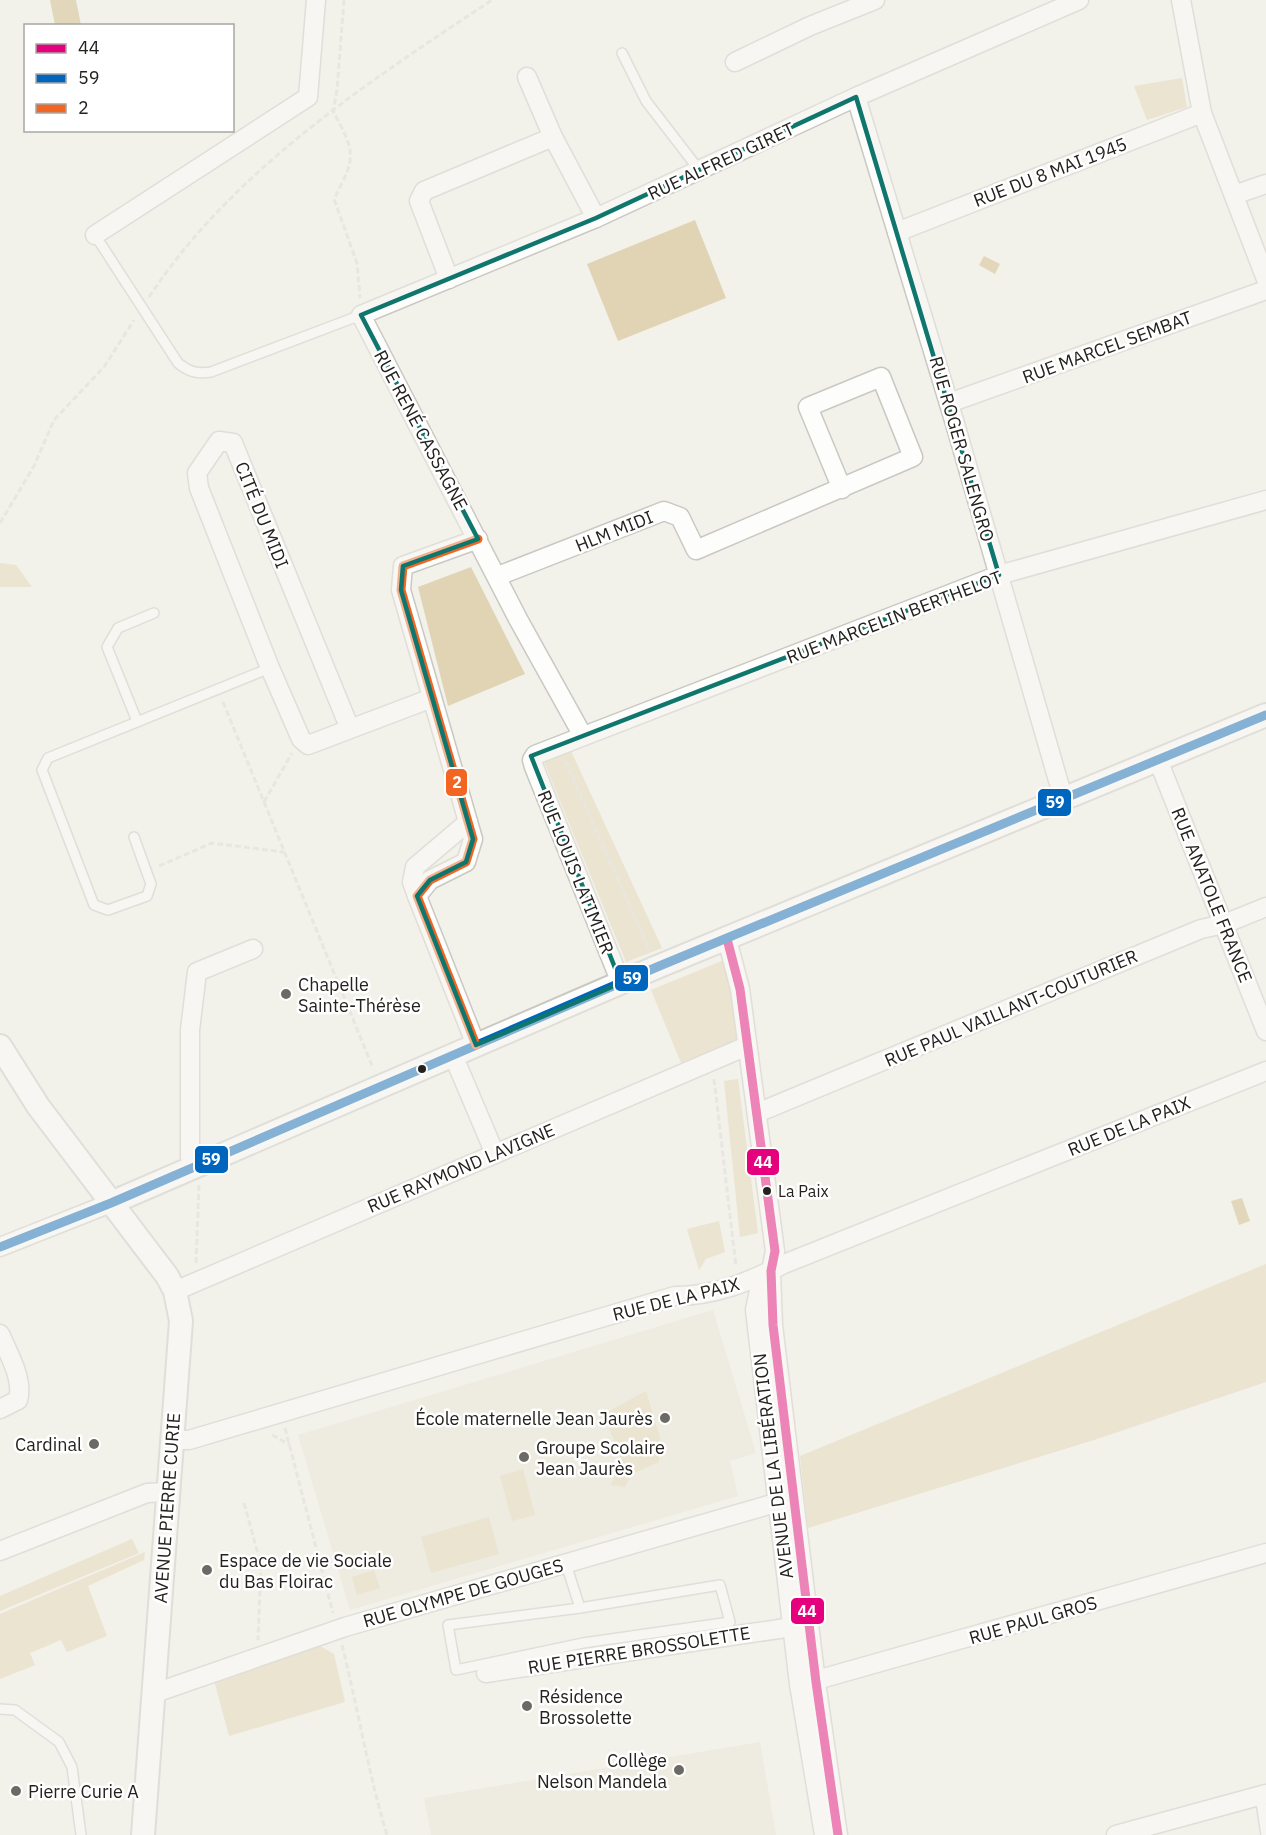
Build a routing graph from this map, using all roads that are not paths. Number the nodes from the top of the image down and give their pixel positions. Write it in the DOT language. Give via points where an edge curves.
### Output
graph roads {
  1 [pos="316,0"];
  2 [pos="875,0"];
  3 [pos="1079,0"];
  4 [pos="1181,0"];
  5 [pos="622,53"];
  6 [pos="735,62"];
  7 [pos="527,77"];
  8 [pos="856,97"];
  9 [pos="1202,112"];
  10 [pos="553,137"];
  11 [pos="700,171"];
  12 [pos="1266,184"];
  13 [pos="1234,195"];
  14 [pos="596,218"];
  15 [pos="897,232"];
  16 [pos="95,235"];
  17 [pos="449,279"];
  18 [pos="1266,279"];
  19 [pos="1266,290"];
  20 [pos="361,315"];
  21 [pos="949,403"];
  22 [pos="842,489"];
  23 [pos="1266,500"];
  24 [pos="477,539"];
  25 [pos="999,575"];
  26 [pos="498,576"];
  27 [pos="154,613"];
  28 [pos="270,668"];
  29 [pos="432,698"];
  30 [pos="1266,715"];
  31 [pos="137,721"];
  32 [pos="350,729"];
  33 [pos="583,736"];
  34 [pos="1158,759"];
  35 [pos="532,760"];
  36 [pos="1064,801"];
  37 [pos="468,822"];
  38 [pos="134,837"];
  39 [pos="417,896"];
  40 [pos="1266,907"];
  41 [pos="1224,924"];
  42 [pos="727,939"];
  43 [pos="252,949"];
  44 [pos="621,983"];
  45 [pos="1266,1031"];
  46 [pos="476,1045"];
  47 [pos="0,1046"];
  48 [pos="747,1046"];
  49 [pos="453,1055"];
  50 [pos="1266,1071"];
  51 [pos="757,1113"];
  52 [pos="495,1154"];
  53 [pos="202,1162"];
  54 [pos="111,1203"];
  55 [pos="0,1247"];
  56 [pos="771,1271"];
  57 [pos="175,1291"];
  58 [pos="0,1334"];
  59 [pos="0,1409"];
  60 [pos="171,1440"];
  61 [pos="168,1492"];
  62 [pos="785,1500"];
  63 [pos="0,1551"];
  64 [pos="1266,1552"];
  65 [pos="566,1564"];
  66 [pos="580,1608"];
  67 [pos="792,1627"];
  68 [pos="486,1673"];
  69 [pos="807,1683"];
  70 [pos="152,1694"];
  71 [pos="0,1709"];
  72 [pos="1263,1795"];
  73 [pos="81,1835"];
  74 [pos="143,1835"];
  75 [pos="824,1835"];
  76 [pos="838,1835"];
  77 [pos="1116,1835"];
  78 [pos="1266,1835"];
  1 -- 16 [label="street" via="308,97"];
  2 -- 6 [label="street"];
  3 -- 8 [label="street, RUE ALFRED GIRET"];
  4 -- 9 [label="street"];
  5 -- 11 [label="lane" via="646,101"];
  7 -- 10 [label="street"];
  8 -- 11 [label="street, RUE ALFRED GIRET"];
  8 -- 15 [label="street, RUE ROGER SALENGRO"];
  9 -- 13 [label="street"];
  9 -- 15 [label="street, RUE DU 8 MAI 1945"];
  10 -- 14 [label="street"];
  10 -- 17 [label="street" via="424,191 419,201"];
  11 -- 14 [label="street, RUE ALFRED GIRET"];
  12 -- 13 [label="street"];
  13 -- 18 [label="street"];
  14 -- 17 [label="street, RUE ALFRED GIRET"];
  15 -- 21 [label="street, RUE ROGER SALENGRO"];
  16 -- 20 [label="lane" via="178,363 199,374"];
  17 -- 20 [label="street, RUE ALFRED GIRET"];
  19 -- 21 [label="street, RUE MARCEL SEMBAT"];
  20 -- 24 [label="street, RUE RENÉ CASSAGNE"];
  21 -- 25 [label="street, RUE ROGER SALENGRO"];
  22 -- 22 [label="street, HLM MIDI" via="913,457 880,377 808,407"];
  22 -- 26 [label="street, HLM MIDI" via="696,550 680,517 664,511"];
  23 -- 25 [label="street, RUE MARCELIN BERTHELOT"];
  24 -- 26 [label="street, RUE RENÉ CASSAGNE"];
  24 -- 29 [label="street" via="404,566 401,590"];
  25 -- 33 [label="street, RUE MARCELIN BERTHELOT"];
  25 -- 36 [label="street, RUE ROGER SALENGRO"];
  26 -- 33 [label="street, RUE RENÉ CASSAGNE"];
  27 -- 31 [label="lane" via="118,628 107,647"];
  28 -- 31 [label="lane"];
  28 -- 32 [label="street, CITÉ DU MIDI" via="301,739 308,746"];
  28 -- 32 [label="street, CITÉ DU MIDI" via="199,488 197,473 219,441 233,443"];
  29 -- 32 [label="street"];
  29 -- 37 [label="street"];
  30 -- 34 [label="street"];
  31 -- 38 [label="lane" via="48,758 42,770 94,905 108,910 147,897 151,884"];
  33 -- 35 [label="street, RUE MARCELIN BERTHELOT" via="535,755"];
  34 -- 36 [label="street" via="1083,789"];
  34 -- 41 [label="street, RUE ANATOLE FRANCE"];
  35 -- 44 [label="street, RUE LOUIS LATIMIER"];
  36 -- 42 [label="street" via="970,836"];
  37 -- 39 [label="street" via="416,867 412,882"];
  37 -- 39 [label="street" via="473,839 466,862 429,880"];
  39 -- 46 [label="street"];
  40 -- 41 [label="street, RUE PAUL VAILLANT-COUTURIER"];
  41 -- 45 [label="street, RUE ANATOLE FRANCE"];
  41 -- 51 [label="street, RUE PAUL VAILLANT-COUTURIER" via="1201,929"];
  42 -- 44 [label="street"];
  42 -- 48 [label="street" via="740,989"];
  43 -- 53 [label="street" via="197,972 190,1029 190,1157"];
  44 -- 46 [label="street"];
  46 -- 49 [label="street"];
  47 -- 54 [label="street, AVENUE PIERRE CURIE" via="38,1106"];
  48 -- 51 [label="street"];
  48 -- 52 [label="street, RUE RAYMOND LAVIGNE"];
  49 -- 52 [label="street"];
  49 -- 53 [label="street"];
  50 -- 56 [label="street, RUE DE LA PAIX"];
  51 -- 56 [label="street" via="775,1251"];
  52 -- 57 [label="street, RUE RAYMOND LAVIGNE"];
  53 -- 54 [label="street"];
  54 -- 55 [label="street"];
  54 -- 57 [label="street, AVENUE PIERRE CURIE"];
  56 -- 60 [label="street, RUE DE LA PAIX" via="738,1285 702,1295 675,1296 189,1440"];
  56 -- 62 [label="street, AVENUE DE LA LIBÉRATION" via="759,1290 755,1310"];
  57 -- 60 [label="street, AVENUE PIERRE CURIE" via="181,1321"];
  58 -- 59 [label="street" via="20,1392 18,1400"];
  60 -- 61 [label="street, AVENUE PIERRE CURIE"];
  61 -- 63 [label="street" via="147,1493"];
  61 -- 70 [label="street, AVENUE PIERRE CURIE"];
  62 -- 65 [label="street, RUE OLYMPE DE GOUGES"];
  62 -- 67 [label="street, AVENUE DE LA LIBÉRATION"];
  62 -- 69 [label="street, AVENUE DE LA LIBÉRATION"];
  64 -- 69 [label="street, RUE PAUL GROS"];
  65 -- 66 [label="lane"];
  65 -- 70 [label="street, RUE OLYMPE DE GOUGES" via="345,1627"];
  66 -- 66 [label="lane" via="448,1625 456,1670 583,1643 730,1622 720,1585"];
  67 -- 68 [label="street, RUE PIERRE BROSSOLETTE"];
  67 -- 69 [label="street, AVENUE DE LA LIBÉRATION"];
  69 -- 75 [label="street, AVENUE DE LA LIBÉRATION"];
  69 -- 76 [label="street, AVENUE DE LA LIBÉRATION"];
  70 -- 74 [label="street, AVENUE PIERRE CURIE"];
  71 -- 73 [label="lane" via="15,1710 59,1742 72,1767"];
  72 -- 77 [label="street"];
  72 -- 78 [label="lane"];
}
